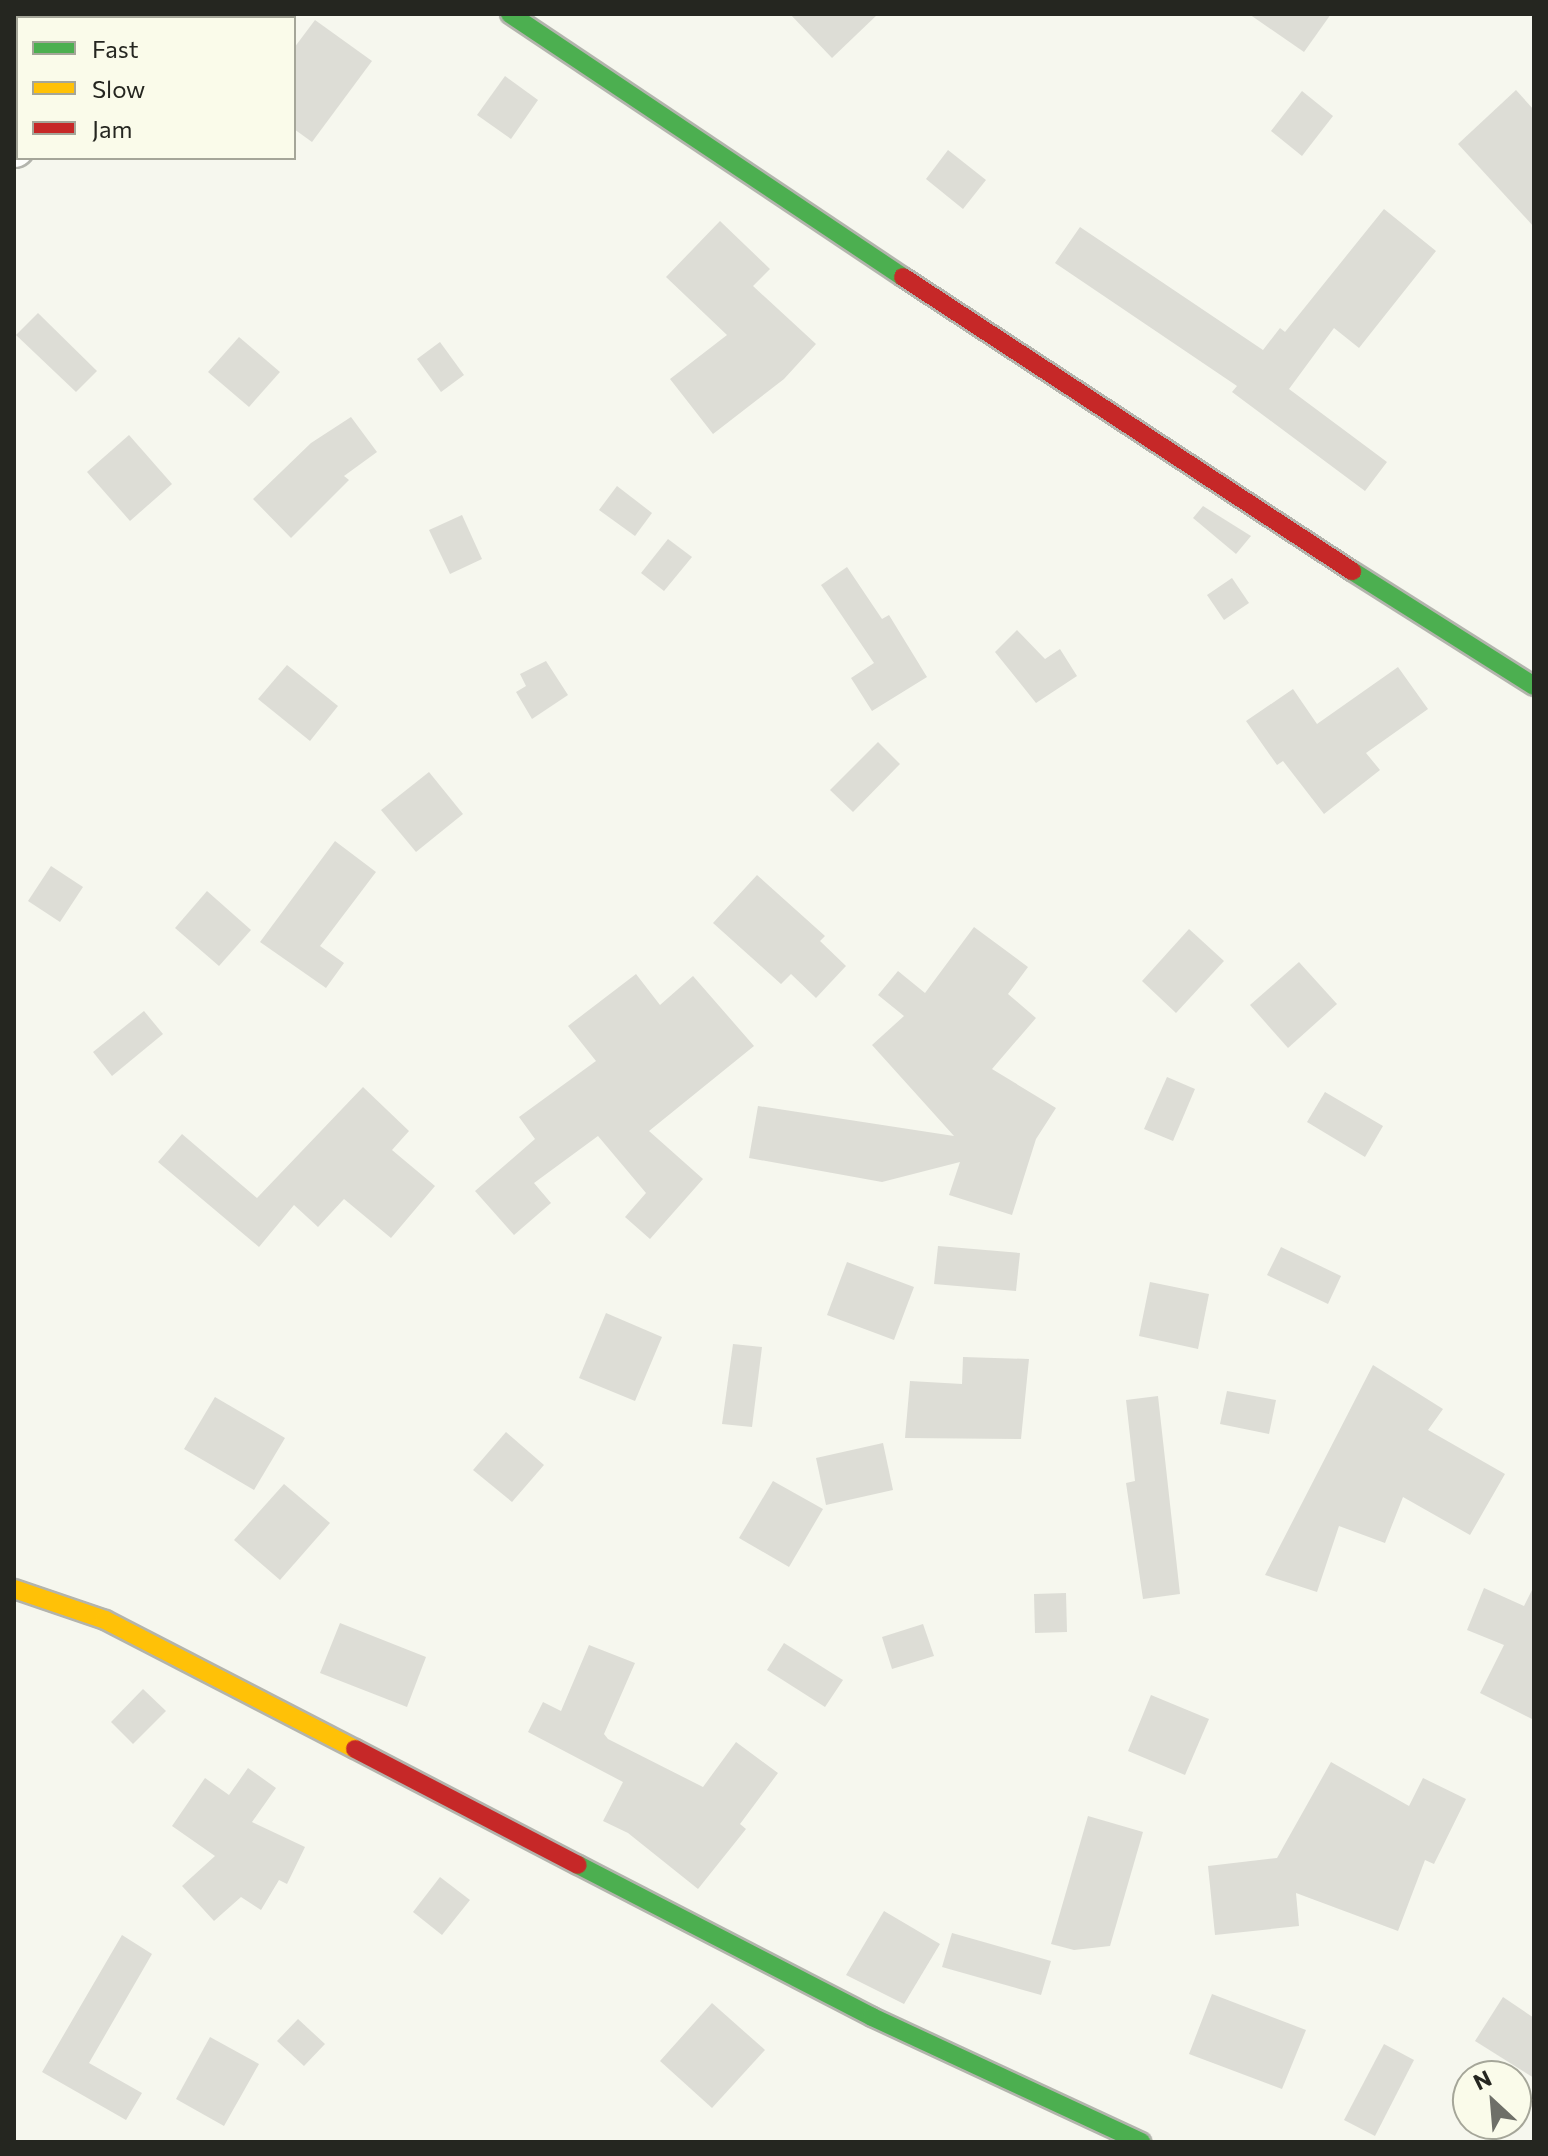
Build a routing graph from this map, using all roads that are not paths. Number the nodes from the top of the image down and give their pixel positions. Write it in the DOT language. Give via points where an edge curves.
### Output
graph roads {
  1 [pos="510,14"];
  2 [pos="1534,686"];
  3 [pos="14,1589"];
  4 [pos="1141,2142"];
  1 -- 2 [label="street" via="1164,452"];
  3 -- 4 [label="street" via="105,1620 872,2017"];
}
